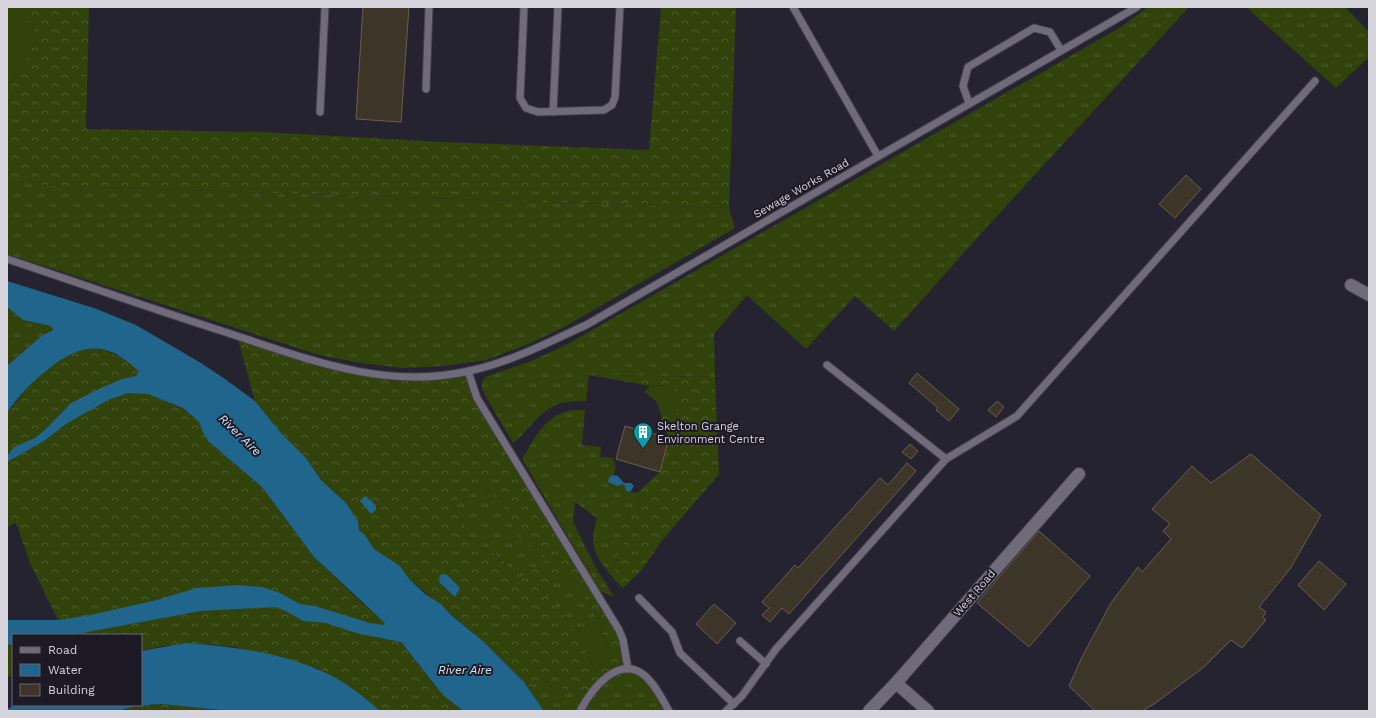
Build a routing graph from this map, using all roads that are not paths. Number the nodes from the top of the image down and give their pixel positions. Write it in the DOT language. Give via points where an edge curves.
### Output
graph roads {
  1 [pos="325,7"];
  2 [pos="429,7"];
  3 [pos="524,7"];
  4 [pos="558,7"];
  5 [pos="620,7"];
  6 [pos="793,7"];
  7 [pos="1137,7"];
  8 [pos="1062,50"];
  9 [pos="1315,81"];
  10 [pos="426,89"];
  11 [pos="969,103"];
  12 [pos="320,112"];
  13 [pos="553,112"];
  14 [pos="878,156"];
  15 [pos="7,259"];
  16 [pos="1351,285"];
  17 [pos="1369,295"];
  18 [pos="827,365"];
  19 [pos="468,371"];
  20 [pos="946,459"];
  21 [pos="1078,474"];
  22 [pos="639,598"];
  23 [pos="740,641"];
  24 [pos="766,664"];
  25 [pos="628,669"];
  26 [pos="896,682"];
  27 [pos="734,704"];
  28 [pos="580,711"];
  29 [pos="669,711"];
  30 [pos="726,711"];
  31 [pos="869,711"];
  32 [pos="928,711"];
  1 -- 12 [label="lane"];
  2 -- 10 [label="lane"];
  3 -- 13 [label="lane" via="520,98 531,111"];
  4 -- 13 [label="lane"];
  5 -- 13 [label="lane" via="612,105 604,110"];
  6 -- 14 [label="lane"];
  7 -- 8 [label="lane, Sewage Works Road"];
  8 -- 11 [label="lane, Sewage Works Road"];
  8 -- 11 [label="lane" via="1050,32 1034,28 968,67 963,86"];
  9 -- 20 [label="lane" via="1017,416"];
  11 -- 14 [label="lane, Sewage Works Road"];
  14 -- 19 [label="lane, Sewage Works Road" via="588,324 524,354"];
  15 -- 19 [label="lane, Sewage Works Road" via="335,368 371,375 421,377"];
  16 -- 17 [label="street"];
  18 -- 20 [label="lane"];
  19 -- 25 [label="lane" via="477,398 619,630"];
  20 -- 24 [label="lane"];
  21 -- 26 [label="street, West Road"];
  22 -- 27 [label="lane" via="672,632 680,653"];
  23 -- 24 [label="lane"];
  24 -- 27 [label="lane"];
  25 -- 28 [label="lane" via="616,672 599,683 589,693"];
  25 -- 29 [label="lane" via="637,670 652,682"];
  26 -- 31 [label="street, West Road"];
  26 -- 32 [label="street"];
  27 -- 30 [label="lane"];
}
